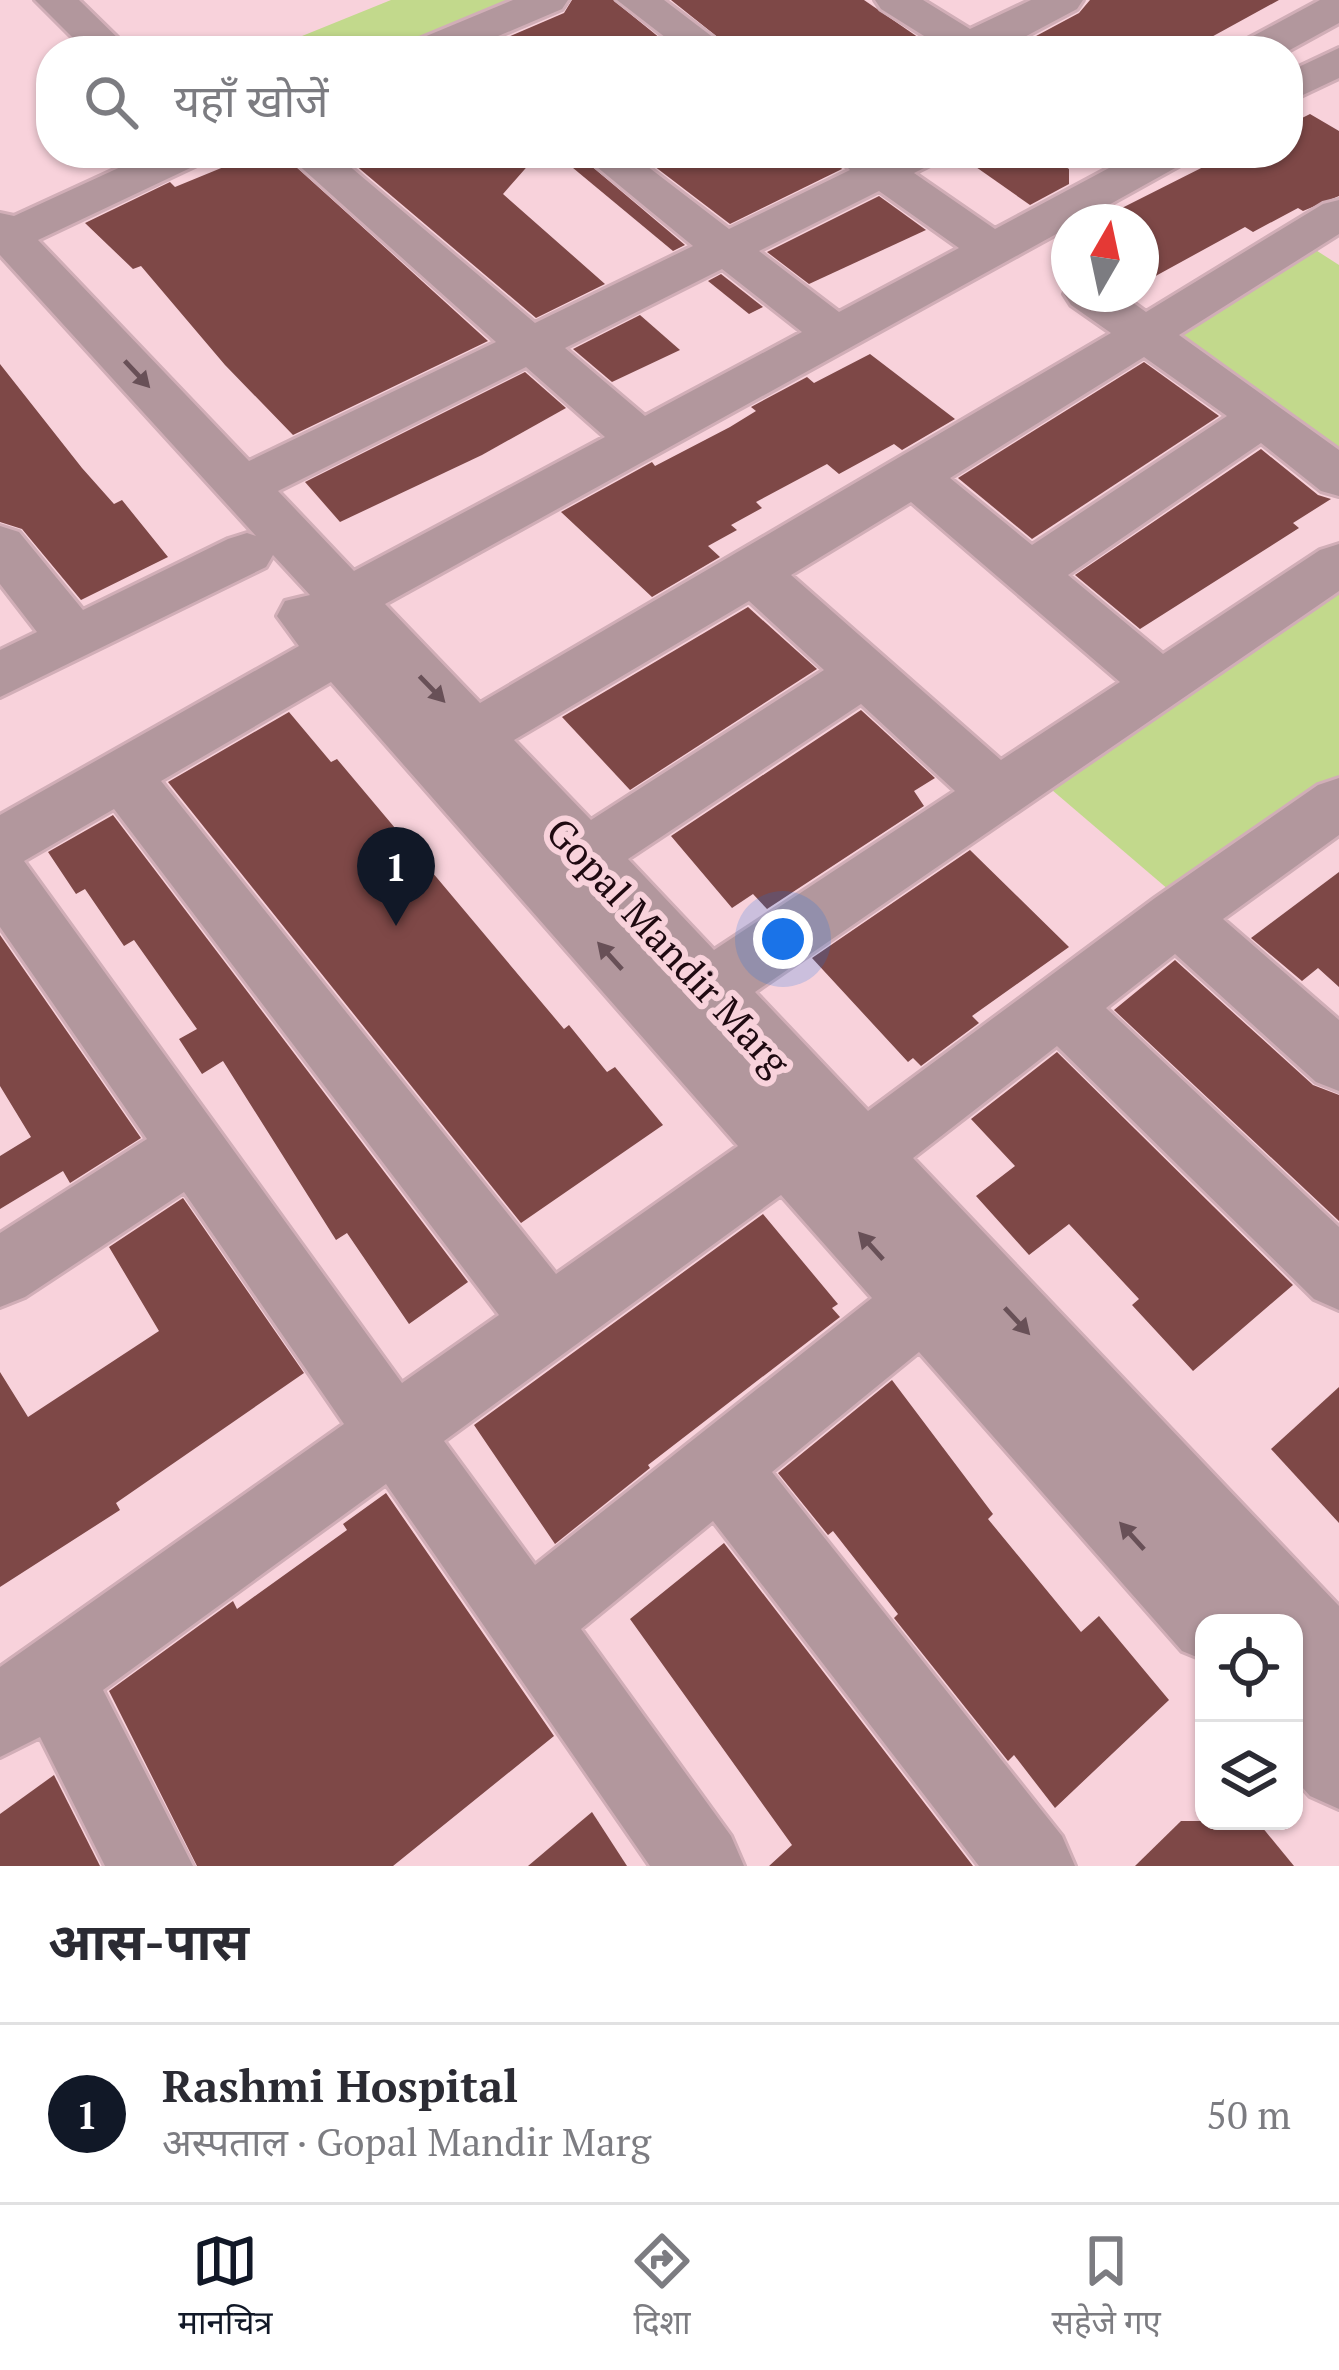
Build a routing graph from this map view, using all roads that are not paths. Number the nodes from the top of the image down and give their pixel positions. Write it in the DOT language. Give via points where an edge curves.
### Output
graph roads {
  1 [pos="55,0"];
  2 [pos="548,0"];
  3 [pos="638,0"];
  4 [pos="895,0"];
  5 [pos="1063,0"];
  6 [pos="1336,7"];
  7 [pos="94,36"];
  8 [pos="474,36"];
  9 [pos="689,36"];
  10 [pos="953,36"];
  11 [pos="995,36"];
  12 [pos="1284,36"];
  13 [pos="1339,61"];
  14 [pos="1303,81"];
  15 [pos="162,168"];
  16 [pos="324,168"];
  17 [pos="621,168"];
  18 [pos="869,168"];
  19 [pos="898,168"];
  20 [pos="1143,168"];
  21 [pos="1328,235"];
  22 [pos="726,249"];
  23 [pos="2,260"];
  24 [pos="1044,267"];
  25 [pos="836,334"];
  26 [pos="1145,334"];
  27 [pos="530,345"];
  28 [pos="1263,418"];
  29 [pos="641,440"];
  30 [pos="912,474"];
  31 [pos="1339,478"];
  32 [pos="242,487"];
  33 [pos="0,546"];
  34 [pos="248,553"];
  35 [pos="1339,564"];
  36 [pos="1029,574"];
  37 [pos="755,575"];
  38 [pos="342,626"];
  39 [pos="74,638"];
  40 [pos="865,673"];
  41 [pos="0,675"];
  42 [pos="1161,685"];
  43 [pos="475,734"];
  44 [pos="122,776"];
  45 [pos="1001,796"];
  46 [pos="1331,819"];
  47 [pos="0,845"];
  48 [pos="585,856"];
  49 [pos="0,877"];
  50 [pos="1177,916"];
  51 [pos="707,989"];
  52 [pos="1059,1006"];
  53 [pos="1339,1061"];
  54 [pos="826,1143"];
  55 [pos="193,1148"];
  56 [pos="0,1273"];
  57 [pos="1339,1275"];
  58 [pos="922,1303"];
  59 [pos="548,1322"];
  60 [pos="395,1433"];
  61 [pos="719,1467"];
  62 [pos="1202,1614"];
  63 [pos="528,1621"];
  64 [pos="1339,1664"];
  65 [pos="27,1697"];
  66 [pos="1299,1722"];
  67 [pos="1339,1766"];
  68 [pos="150,1866"];
  69 [pos="700,1866"];
  70 [pos="1032,1866"];
  1 -- 7 [label="street"];
  2 -- 8 [label="street"];
  3 -- 9 [label="street"];
  4 -- 10 [label="street"];
  5 -- 11 [label="street"];
  6 -- 12 [label="street"];
  13 -- 14 [label="street"];
  15 -- 23 [label="street"];
  16 -- 27 [label="street"];
  17 -- 22 [label="street"];
  18 -- 22 [label="street"];
  19 -- 24 [label="street"];
  20 -- 24 [label="street"];
  21 -- 26 [label="street"];
  22 -- 25 [label="street"];
  22 -- 27 [label="street"];
  23 -- 32 [label="street, Gopal Mandir Marg, one-way"];
  23 -- 34 [label="street, Gopal Mandir Marg"];
  24 -- 25 [label="street"];
  24 -- 26 [label="street"];
  25 -- 29 [label="street"];
  26 -- 28 [label="street"];
  26 -- 30 [label="street"];
  27 -- 29 [label="street"];
  27 -- 32 [label="street"];
  28 -- 31 [label="street"];
  28 -- 36 [label="street"];
  29 -- 38 [label="street"];
  30 -- 36 [label="street"];
  30 -- 37 [label="street"];
  32 -- 38 [label="street, Gopal Mandir Marg"];
  33 -- 39 [label="street"];
  34 -- 38 [label="street, Gopal Mandir Marg"];
  34 -- 39 [label="street"];
  35 -- 42 [label="street"];
  36 -- 42 [label="street"];
  37 -- 40 [label="street"];
  37 -- 43 [label="street"];
  38 -- 43 [label="street, Gopal Mandir Marg, one-way"];
  38 -- 44 [label="street"];
  54 -- 38 [label="street, Gopal Mandir Marg, one-way"];
  39 -- 41 [label="street"];
  40 -- 45 [label="street"];
  40 -- 48 [label="street"];
  42 -- 45 [label="street"];
  43 -- 48 [label="street, Gopal Mandir Marg"];
  44 -- 47 [label="street"];
  44 -- 59 [label="street"];
  45 -- 51 [label="street"];
  46 -- 50 [label="street"];
  48 -- 51 [label="street, Gopal Mandir Marg"];
  49 -- 55 [label="street"];
  50 -- 52 [label="street"];
  50 -- 53 [label="street"];
  51 -- 54 [label="street, Gopal Mandir Marg"];
  52 -- 54 [label="street"];
  52 -- 57 [label="street"];
  58 -- 54 [label="street, Gopal Mandir Marg, one-way"];
  54 -- 59 [label="street"];
  54 -- 64 [label="street, Gopal Mandir Marg, one-way"];
  55 -- 56 [label="street"];
  55 -- 60 [label="street"];
  58 -- 61 [label="street"];
  62 -- 58 [label="street, Gopal Mandir Marg, one-way"];
  59 -- 60 [label="street"];
  60 -- 63 [label="street"];
  60 -- 65 [label="street"];
  61 -- 63 [label="street"];
  61 -- 70 [label="street"];
  63 -- 69 [label="street"];
  65 -- 68 [label="street"];
  66 -- 67 [label="street"];
}
